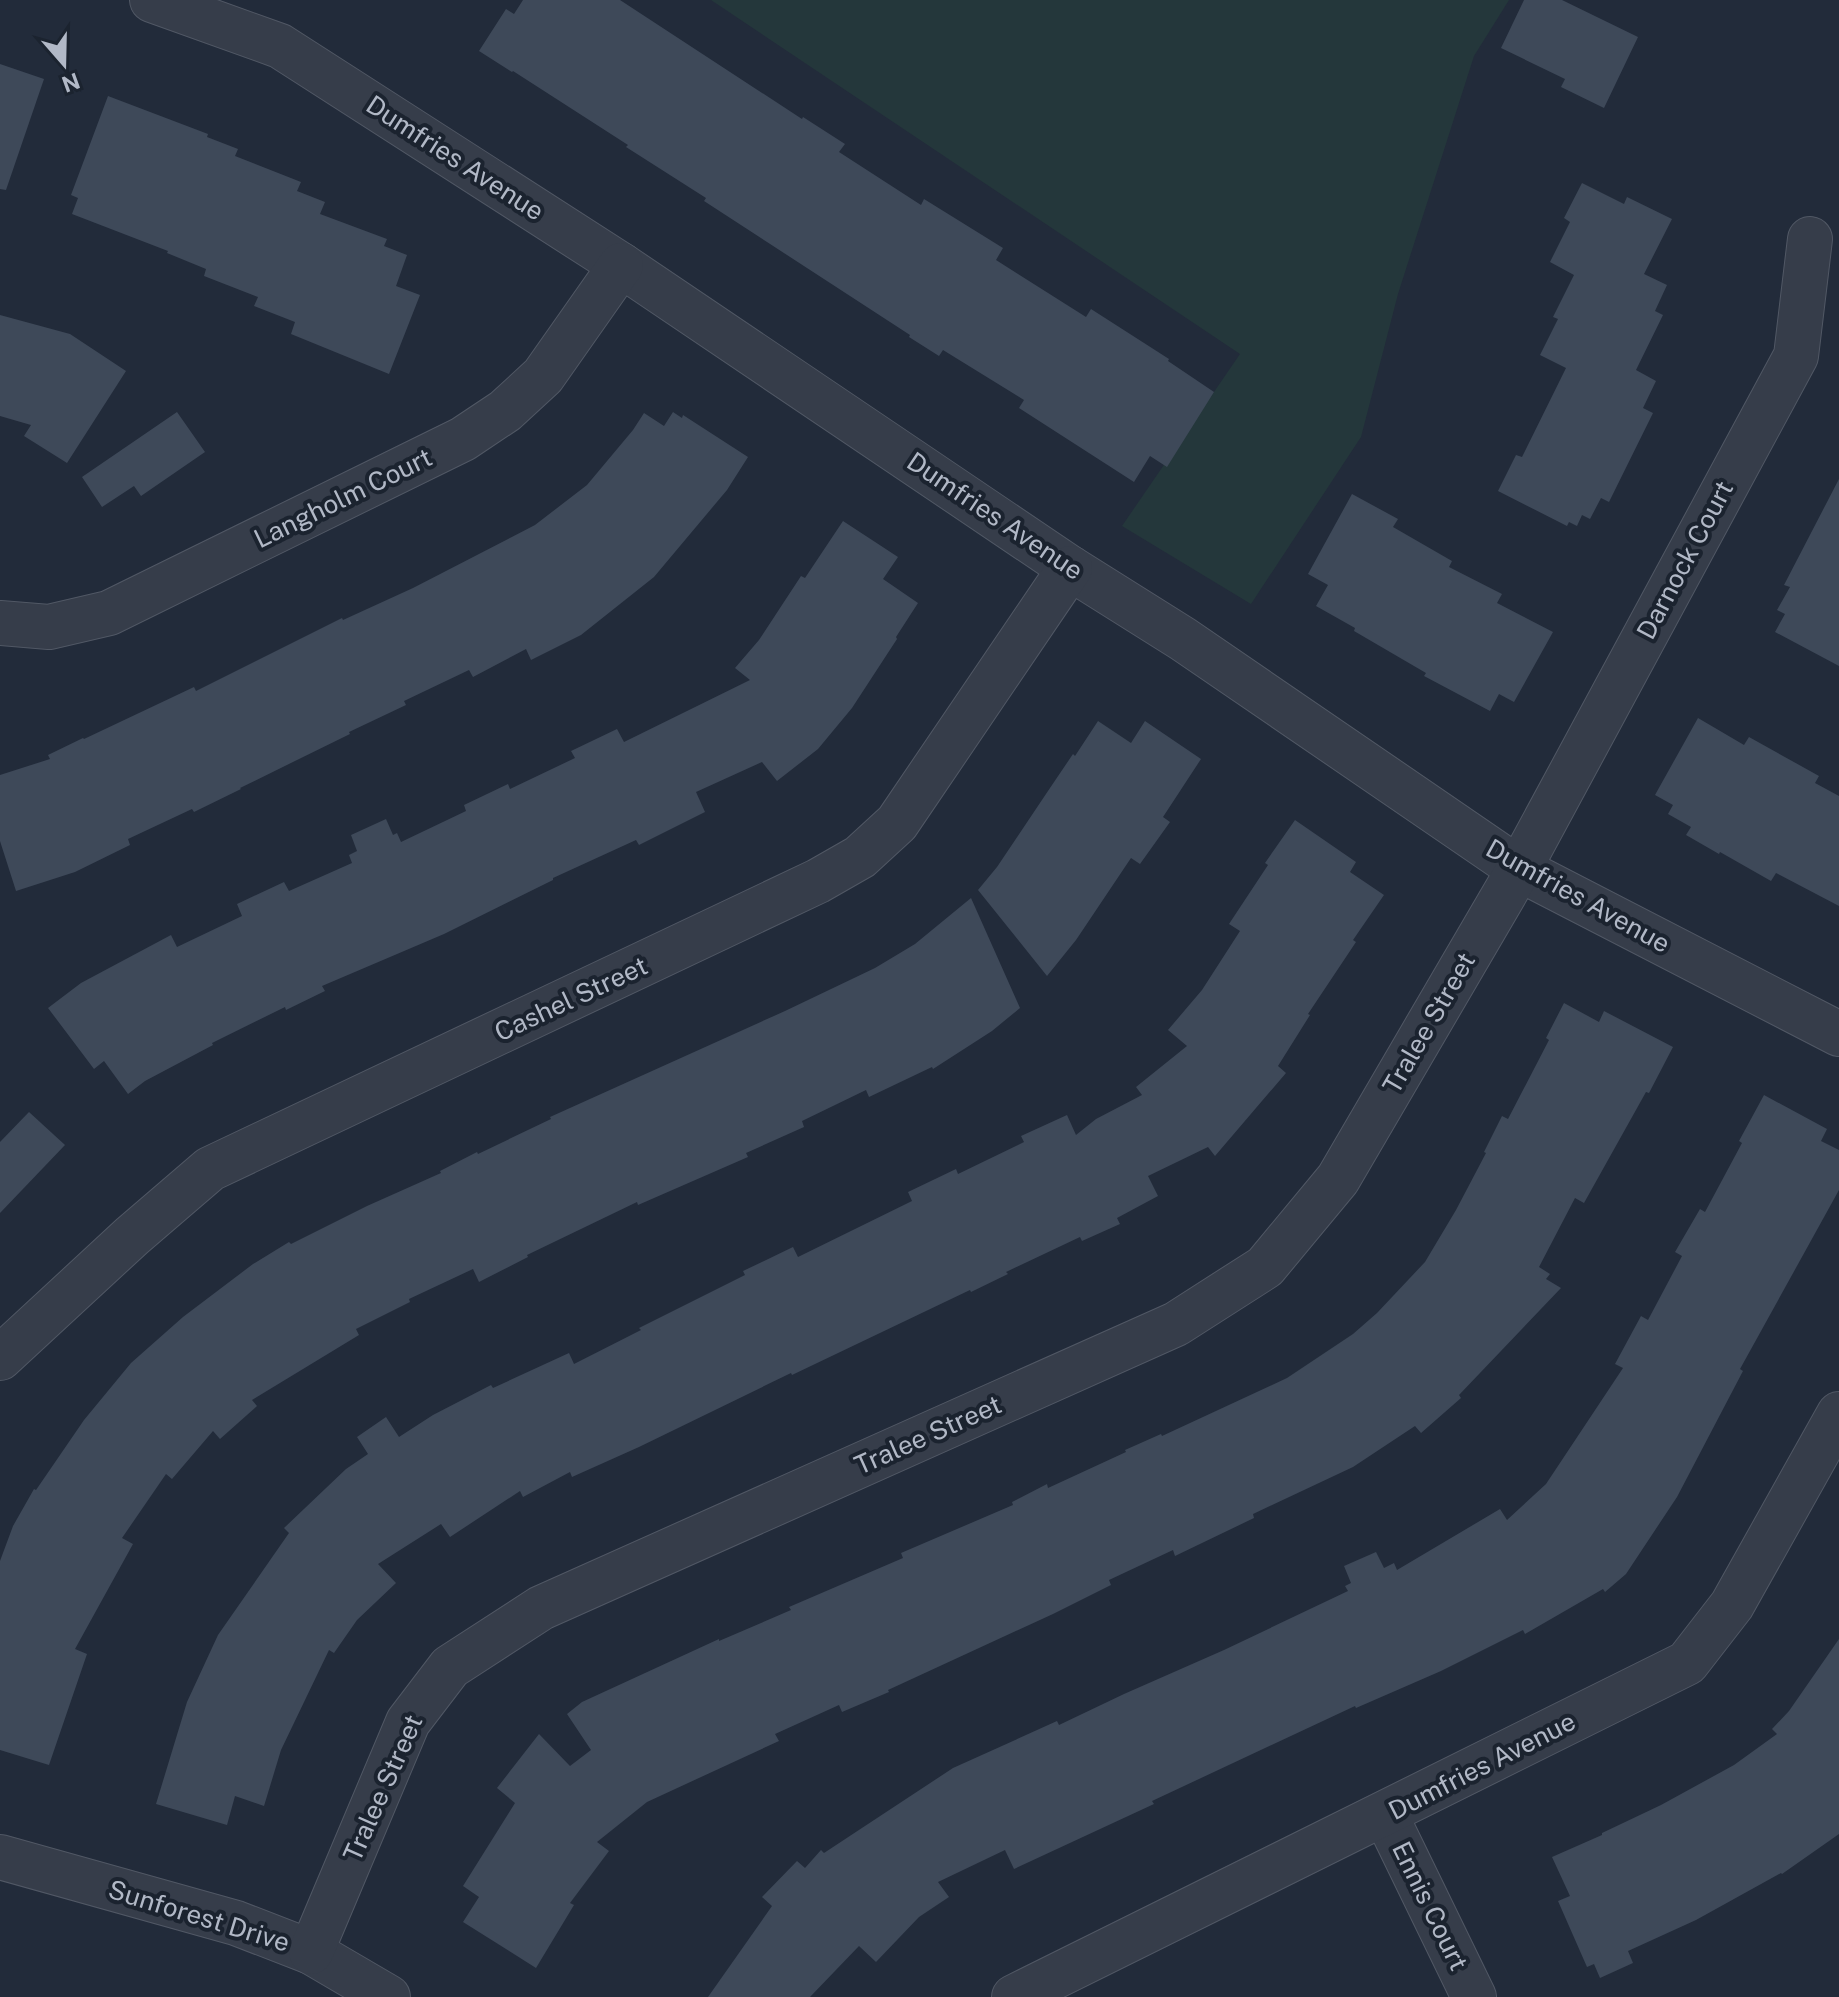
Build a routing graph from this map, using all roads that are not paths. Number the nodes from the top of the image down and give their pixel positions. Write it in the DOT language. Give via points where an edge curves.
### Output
graph roads {
  1 [pos="152,0"];
  2 [pos="1810,239"];
  3 [pos="621,265"];
  4 [pos="1070,568"];
  5 [pos="0,623"];
  6 [pos="1519,869"];
  7 [pos="1839,1034"];
  8 [pos="0,1358"];
  9 [pos="1839,1414"];
  10 [pos="1385,1814"];
  11 [pos="0,1857"];
  12 [pos="311,1952"];
  13 [pos="388,1997"];
  14 [pos="1014,1997"];
  15 [pos="1474,1997"];
  1 -- 3 [label="street, Dumfries Avenue" via="280,46"];
  2 -- 6 [label="street, Darnock Court" via="1796,356"];
  3 -- 4 [label="street, Dumfries Avenue"];
  3 -- 5 [label="street, Langholm Court" via="543,376 463,439 109,613 49,627"];
  4 -- 6 [label="street, Dumfries Avenue"];
  4 -- 8 [label="street, Cashel Street" via="897,823 860,857 210,1169"];
  6 -- 7 [label="street, Dumfries Avenue"];
  6 -- 12 [label="street, Tralee Street" via="1338,1179 1265,1267 1176,1324 541,1608 450,1667 408,1722"];
  9 -- 10 [label="street, Dumfries Avenue" via="1732,1605 1687,1663"];
  10 -- 14 [label="street, Dumfries Avenue"];
  10 -- 15 [label="street, Ennis Court"];
  11 -- 12 [label="street, Sunforest Drive" via="236,1923"];
  12 -- 13 [label="street, Sunforest Drive"];
}
